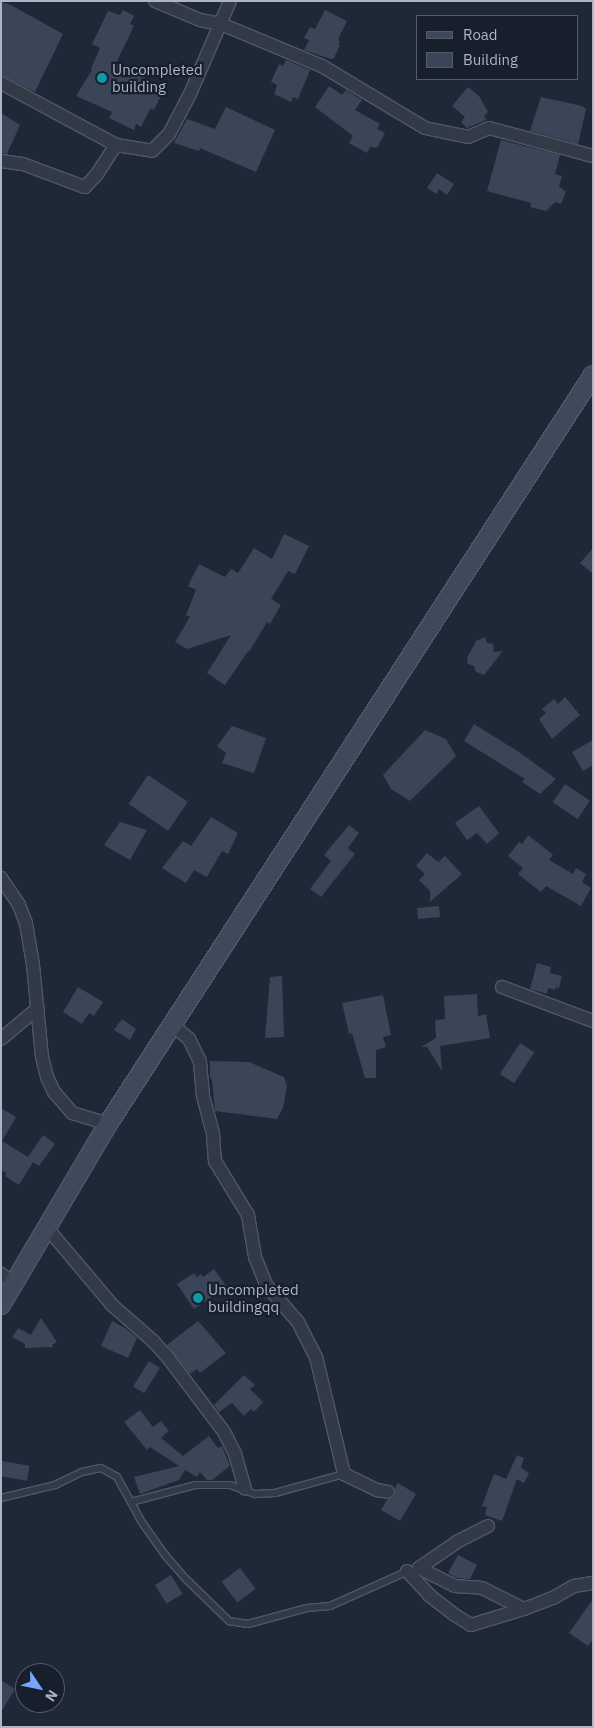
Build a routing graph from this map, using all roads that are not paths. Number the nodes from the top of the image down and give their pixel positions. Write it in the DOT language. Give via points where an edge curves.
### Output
graph roads {
  1 [pos="155,1"];
  2 [pos="230,1"];
  3 [pos="221,24"];
  4 [pos="1,83"];
  5 [pos="116,145"];
  6 [pos="593,156"];
  7 [pos="1,161"];
  8 [pos="593,375"];
  9 [pos="1,878"];
  10 [pos="502,987"];
  11 [pos="38,1008"];
  12 [pos="593,1021"];
  13 [pos="172,1024"];
  14 [pos="1,1039"];
  15 [pos="108,1124"];
  16 [pos="48,1229"];
  17 [pos="8,1279"];
  18 [pos="1,1304"];
  19 [pos="344,1474"];
  20 [pos="245,1489"];
  21 [pos="388,1492"];
  22 [pos="1,1498"];
  23 [pos="131,1502"];
  24 [pos="488,1526"];
  25 [pos="413,1570"];
  26 [pos="593,1582"];
  27 [pos="524,1608"];
  1 -- 3 [label="street" via="200,20"];
  2 -- 3 [label="street"];
  3 -- 5 [label="street" via="169,134 152,151"];
  3 -- 6 [label="street" via="336,73 425,128 468,137 489,128"];
  4 -- 5 [label="street"];
  5 -- 7 [label="street" via="85,187 23,164"];
  8 -- 13 [label="main road"];
  9 -- 11 [label="street" via="26,923"];
  10 -- 12 [label="street"];
  11 -- 14 [label="street"];
  11 -- 15 [label="street" via="42,1057 54,1092 72,1113"];
  13 -- 15 [label="main road"];
  13 -- 19 [label="street" via="189,1039 200,1062 215,1161 248,1215 255,1257 267,1286 298,1322 316,1357"];
  15 -- 16 [label="main road"];
  16 -- 17 [label="main road"];
  16 -- 20 [label="street" via="112,1305 169,1359 224,1432 236,1454"];
  17 -- 18 [label="main road"];
  19 -- 20 [label="lane" via="275,1493 255,1494"];
  19 -- 21 [label="street"];
  20 -- 23 [label="lane" via="230,1485 194,1485"];
  22 -- 23 [label="lane" via="55,1485 82,1472 101,1468 117,1477"];
  23 -- 25 [label="lane" via="165,1555 229,1621 248,1624 307,1608 330,1606"];
  24 -- 25 [label="street"];
  25 -- 27 [label="street" via="455,1586 482,1588"];
  25 -- 27 [label="street" via="429,1595 471,1625"];
  26 -- 27 [label="street" via="574,1586 553,1598"];
}
